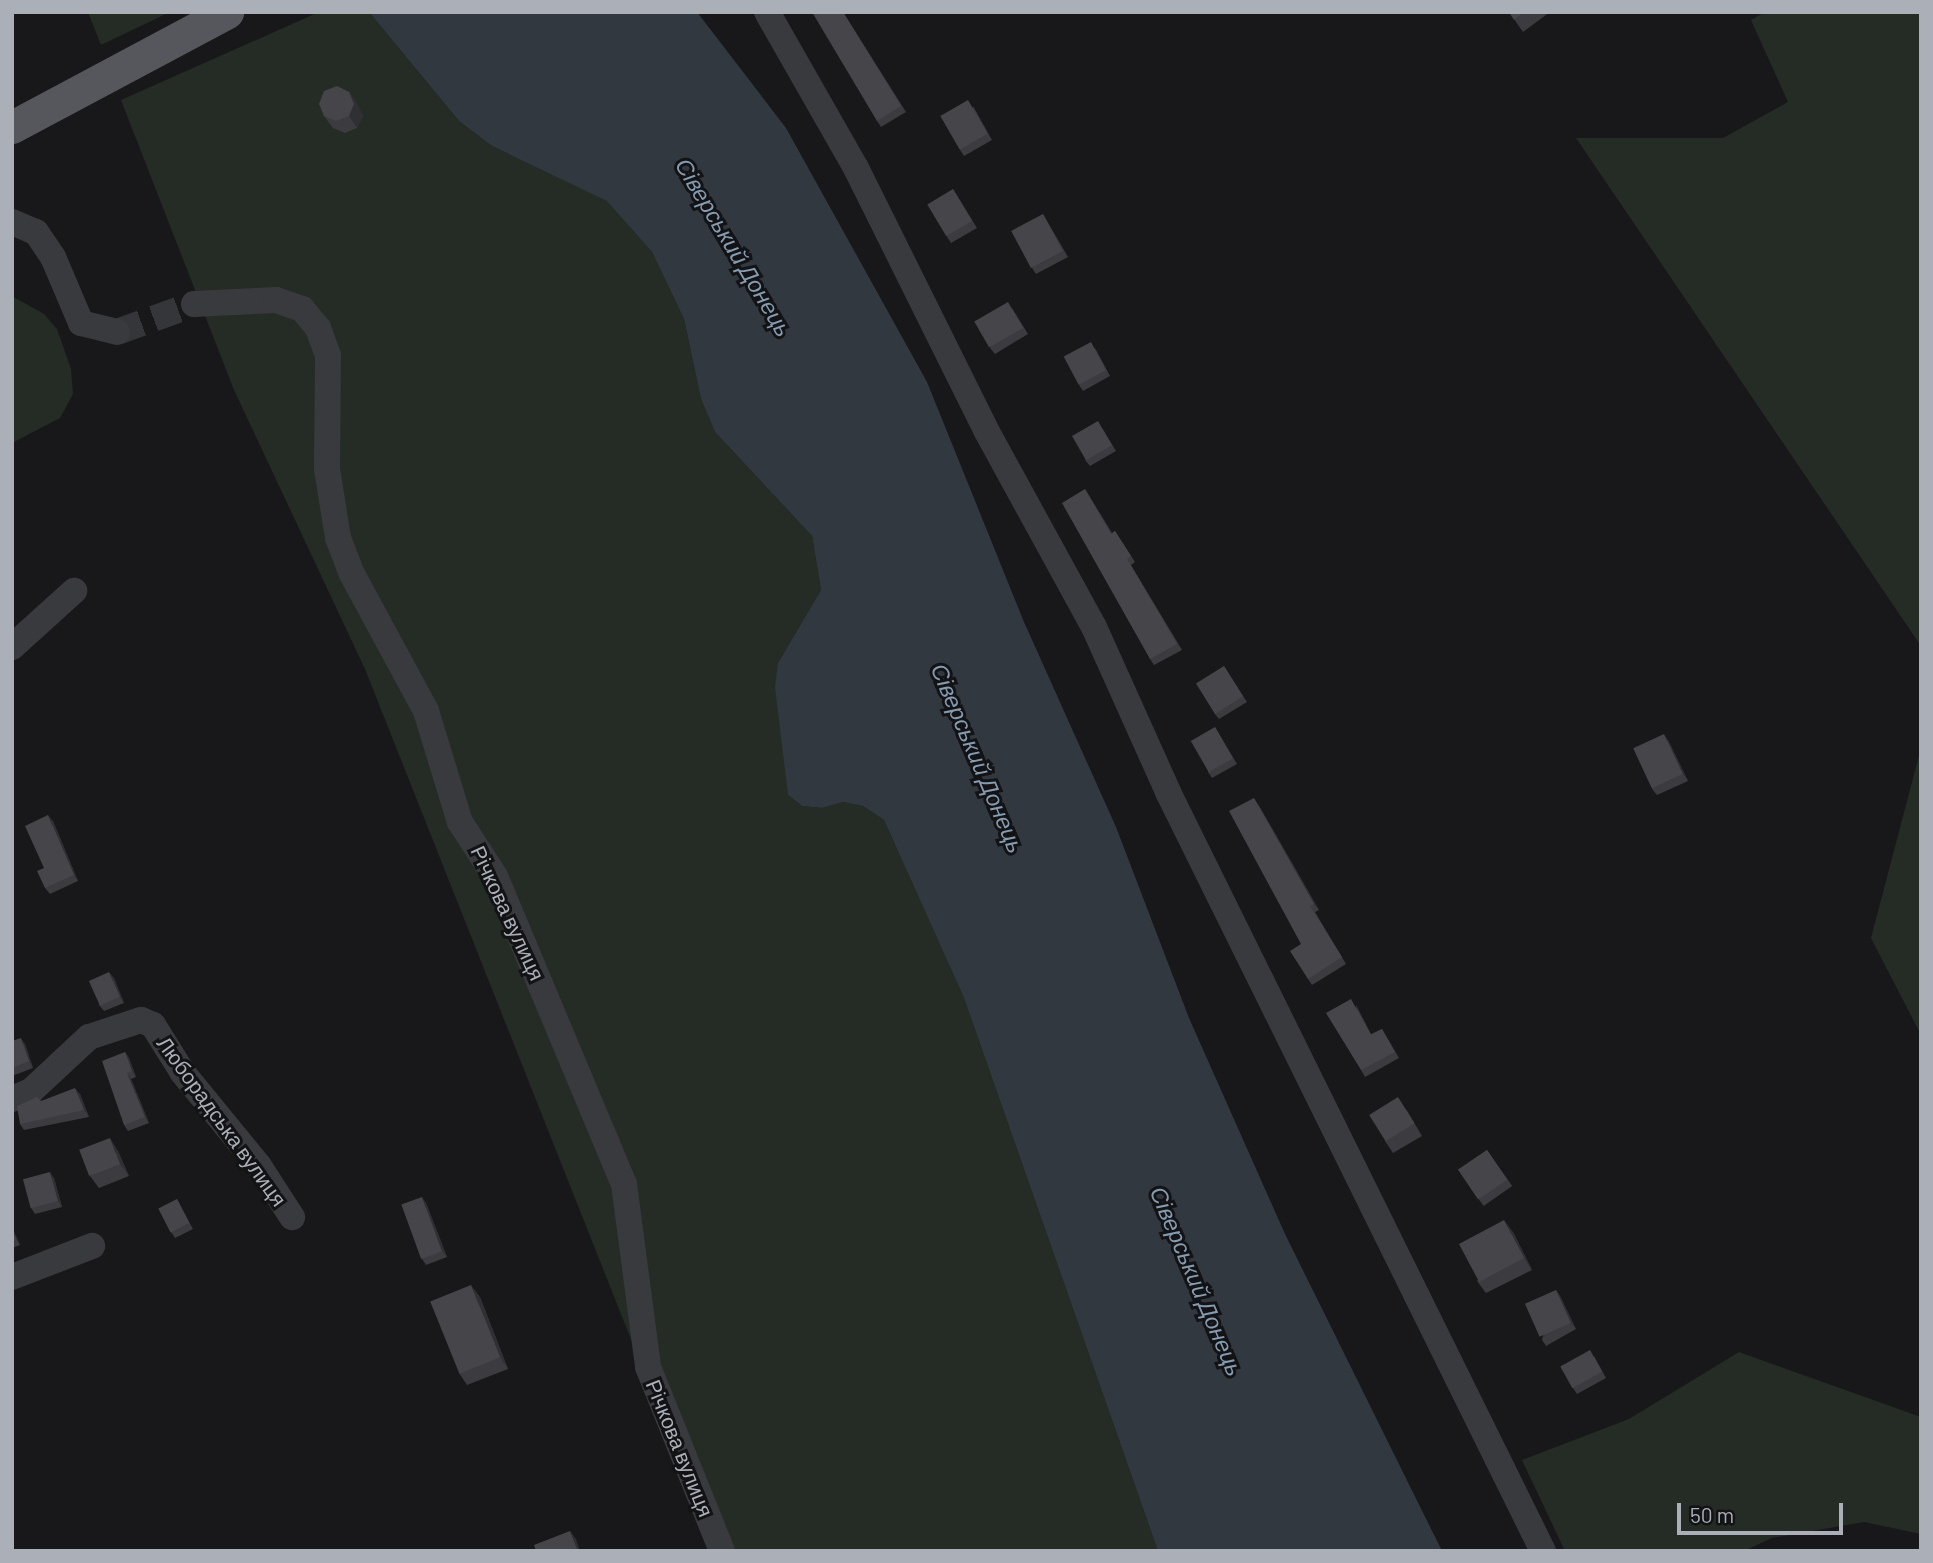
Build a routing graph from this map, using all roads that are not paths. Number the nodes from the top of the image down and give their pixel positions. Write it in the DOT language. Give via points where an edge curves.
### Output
graph roads {
  1 [pos="227,12"];
  2 [pos="767,12"];
  3 [pos="12,127"];
  4 [pos="12,222"];
  5 [pos="194,304"];
  6 [pos="117,332"];
  7 [pos="74,591"];
  8 [pos="12,647"];
  9 [pos="12,1099"];
  10 [pos="292,1217"];
  11 [pos="92,1245"];
  12 [pos="12,1278"];
  13 [pos="722,1551"];
  14 [pos="1543,1551"];
  1 -- 3 [label="main road"];
  2 -- 14 [label="street" via="856,168 986,430 1094,627 1174,804"];
  4 -- 6 [label="street" via="36,232 53,257 81,323"];
  5 -- 13 [label="street, Річкова вулиця" via="276,300 302,309 318,328 328,355 327,469 338,538 426,711 460,822 495,876 624,1184 648,1367"];
  7 -- 8 [label="street"];
  9 -- 10 [label="street, Люборадська вулиця" via="31,1091 89,1037 141,1020 153,1025 183,1073 259,1166"];
  11 -- 12 [label="street"];
}
